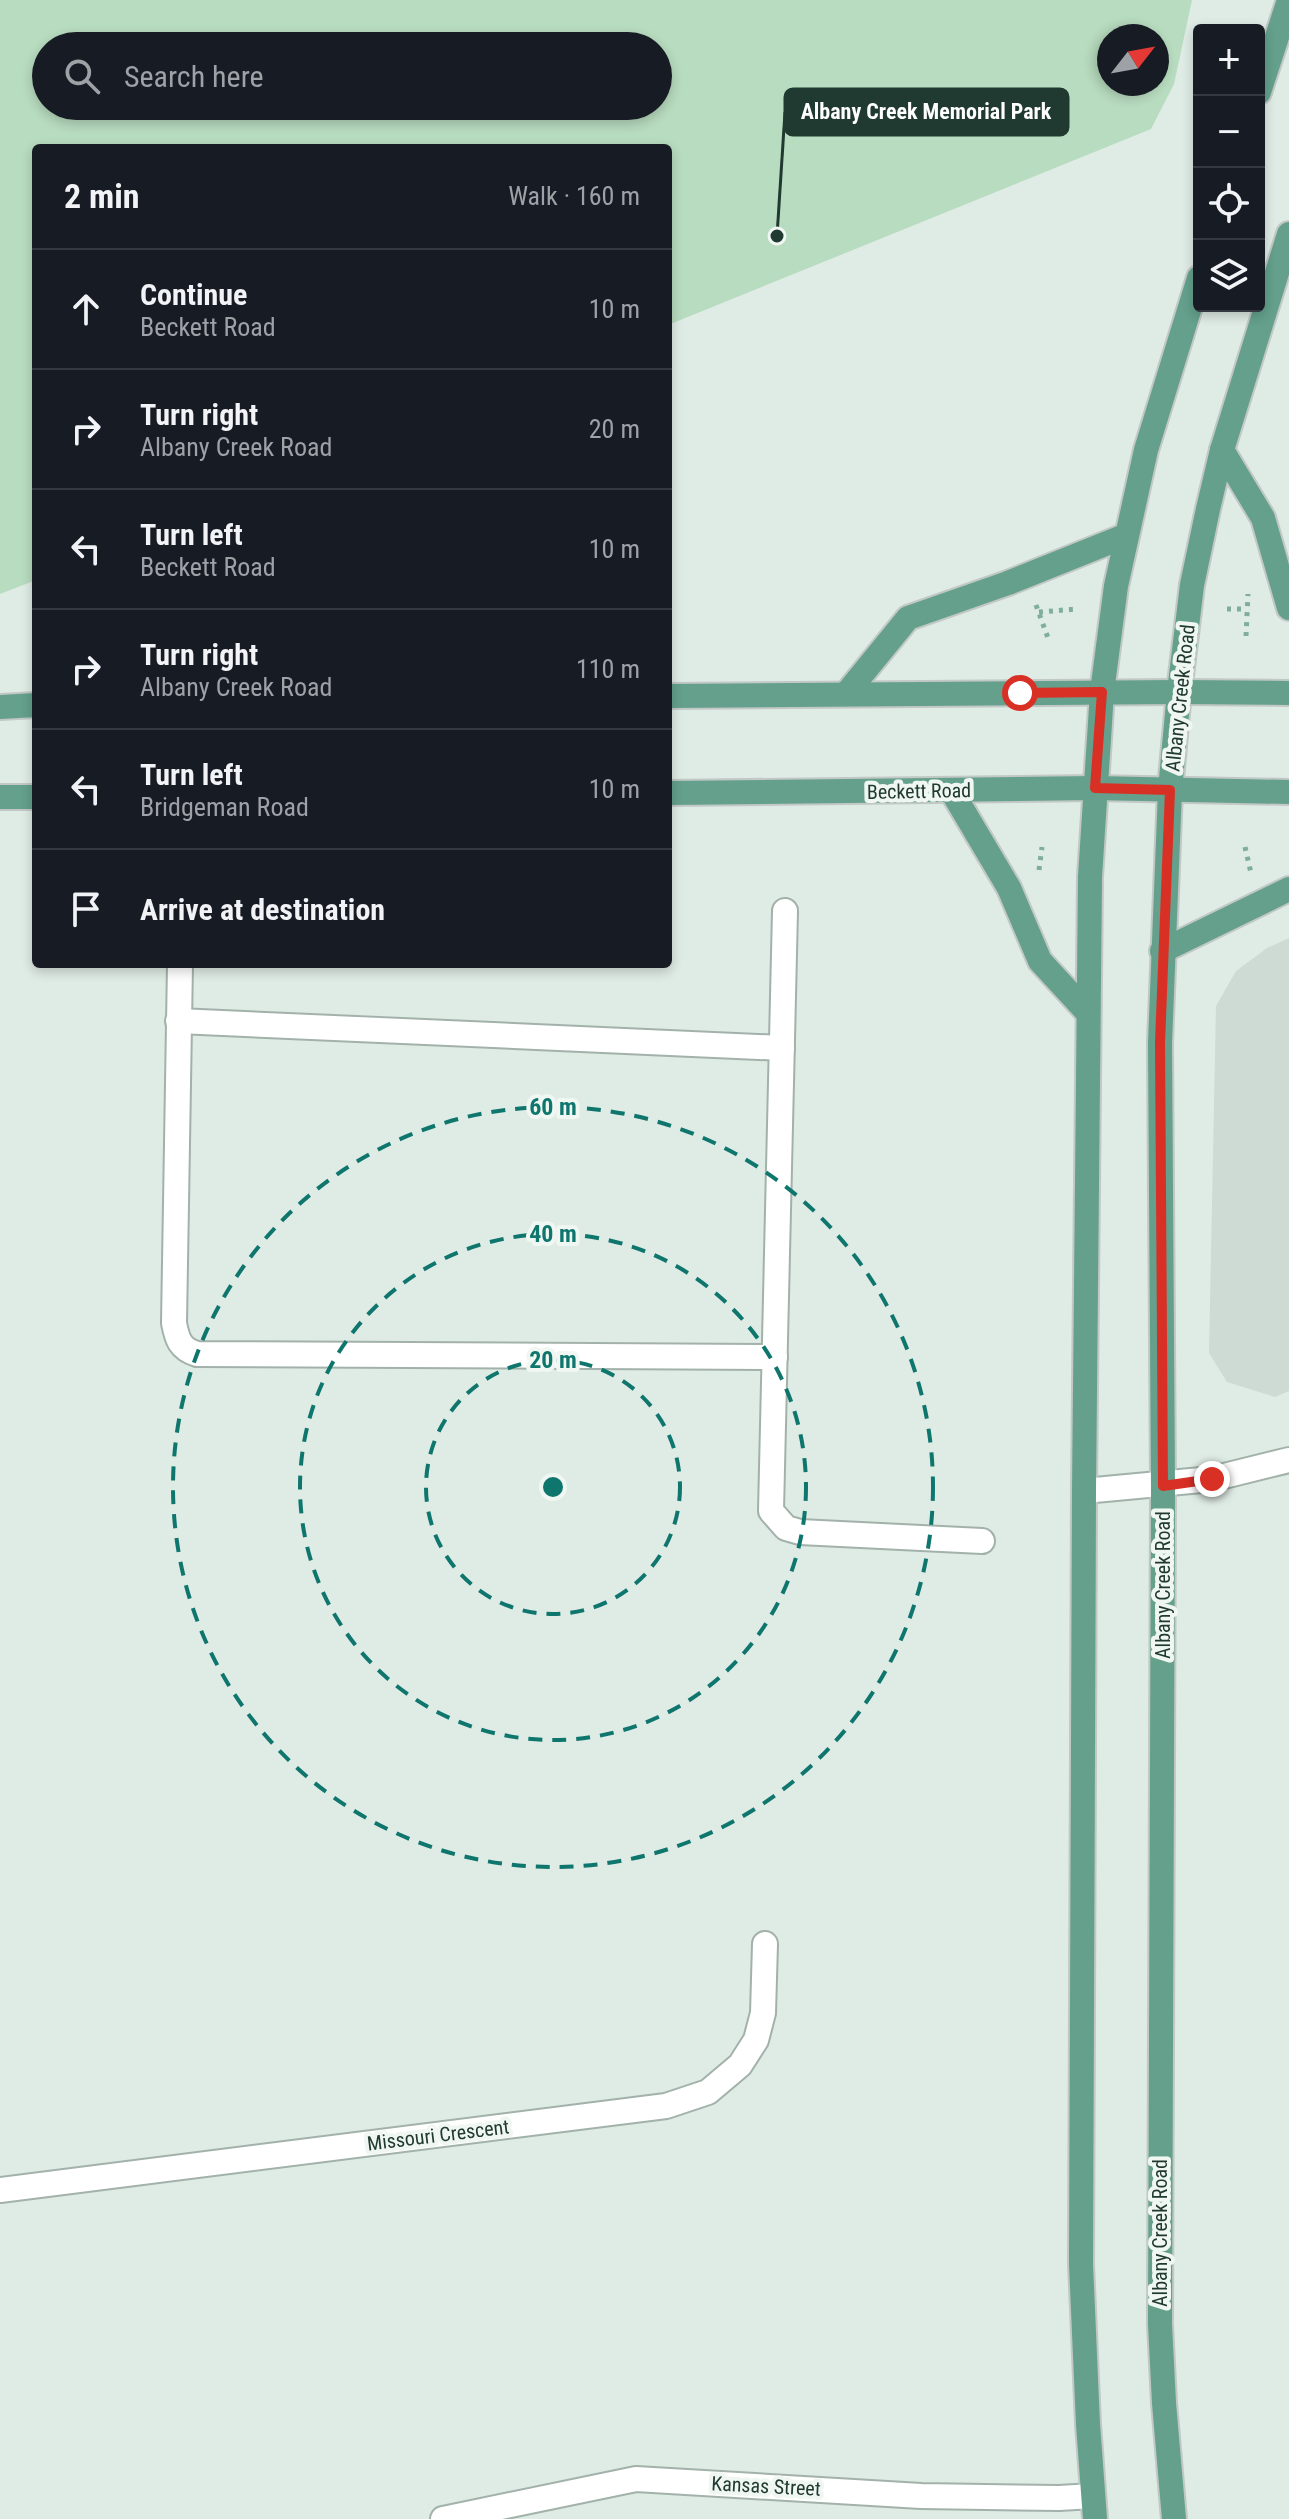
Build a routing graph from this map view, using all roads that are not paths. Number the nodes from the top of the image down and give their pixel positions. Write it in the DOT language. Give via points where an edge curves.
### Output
graph roads {
  1 [pos="1289,0"];
  2 [pos="1265,74"];
  3 [pos="1289,234"];
  4 [pos="1193,297"];
  5 [pos="1222,450"];
  6 [pos="1125,536"];
  7 [pos="1289,608"];
  8 [pos="1102,692"];
  9 [pos="1179,692"];
  10 [pos="1289,693"];
  11 [pos="846,694"];
  12 [pos="672,696"];
  13 [pos="32,705"];
  14 [pos="0,707"];
  15 [pos="1095,788"];
  16 [pos="951,790"];
  17 [pos="1170,790"];
  18 [pos="1289,792"];
  19 [pos="672,793"];
  20 [pos="0,797"];
  21 [pos="32,797"];
  22 [pos="1289,889"];
  23 [pos="785,911"];
  24 [pos="1162,951"];
  25 [pos="180,968"];
  26 [pos="1087,1012"];
  27 [pos="178,1021"];
  28 [pos="782,1048"];
  29 [pos="775,1357"];
  30 [pos="1289,1460"];
  31 [pos="1163,1486"];
  32 [pos="1084,1491"];
  33 [pos="982,1541"];
  34 [pos="765,1944"];
  35 [pos="0,2190"];
  36 [pos="1094,2507"];
  37 [pos="443,2519"];
  38 [pos="1174,2519"];
  1 -- 2 [label="main road"];
  3 -- 5 [label="main road, Albany Creek Road"];
  4 -- 6 [label="main road"];
  5 -- 7 [label="main road" via="1263,518"];
  5 -- 9 [label="main road, Albany Creek Road" via="1192,585"];
  6 -- 8 [label="main road"];
  6 -- 11 [label="main road" via="908,618"];
  8 -- 9 [label="main road"];
  8 -- 11 [label="main road"];
  8 -- 15 [label="main road"];
  9 -- 10 [label="main road"];
  9 -- 17 [label="main road, Albany Creek Road"];
  11 -- 12 [label="main road"];
  13 -- 14 [label="main road"];
  15 -- 16 [label="main road, Beckett Road"];
  15 -- 17 [label="main road, Beckett Road"];
  15 -- 26 [label="main road"];
  16 -- 19 [label="main road, Beckett Road"];
  16 -- 26 [label="main road" via="1009,888 1040,961"];
  17 -- 18 [label="main road, Beckett Road"];
  17 -- 24 [label="main road, Albany Creek Road"];
  20 -- 21 [label="main road"];
  22 -- 24 [label="main road"];
  23 -- 28 [label="street"];
  24 -- 31 [label="main road, Albany Creek Road"];
  25 -- 27 [label="street"];
  26 -- 32 [label="main road"];
  27 -- 28 [label="street"];
  27 -- 29 [label="street" via="174,1323 180,1346 188,1351"];
  28 -- 29 [label="street"];
  29 -- 33 [label="street" via="771,1511 779,1522 800,1532"];
  30 -- 31 [label="street"];
  31 -- 32 [label="street"];
  31 -- 38 [label="main road, Albany Creek Road" via="1160,2324"];
  32 -- 36 [label="main road" via="1081,2264"];
  34 -- 35 [label="street, Missouri Crescent" via="763,2013 756,2040 740,2065 708,2092 666,2106"];
  36 -- 37 [label="street, Kansas Street" via="1014,2498 636,2479"];
}
